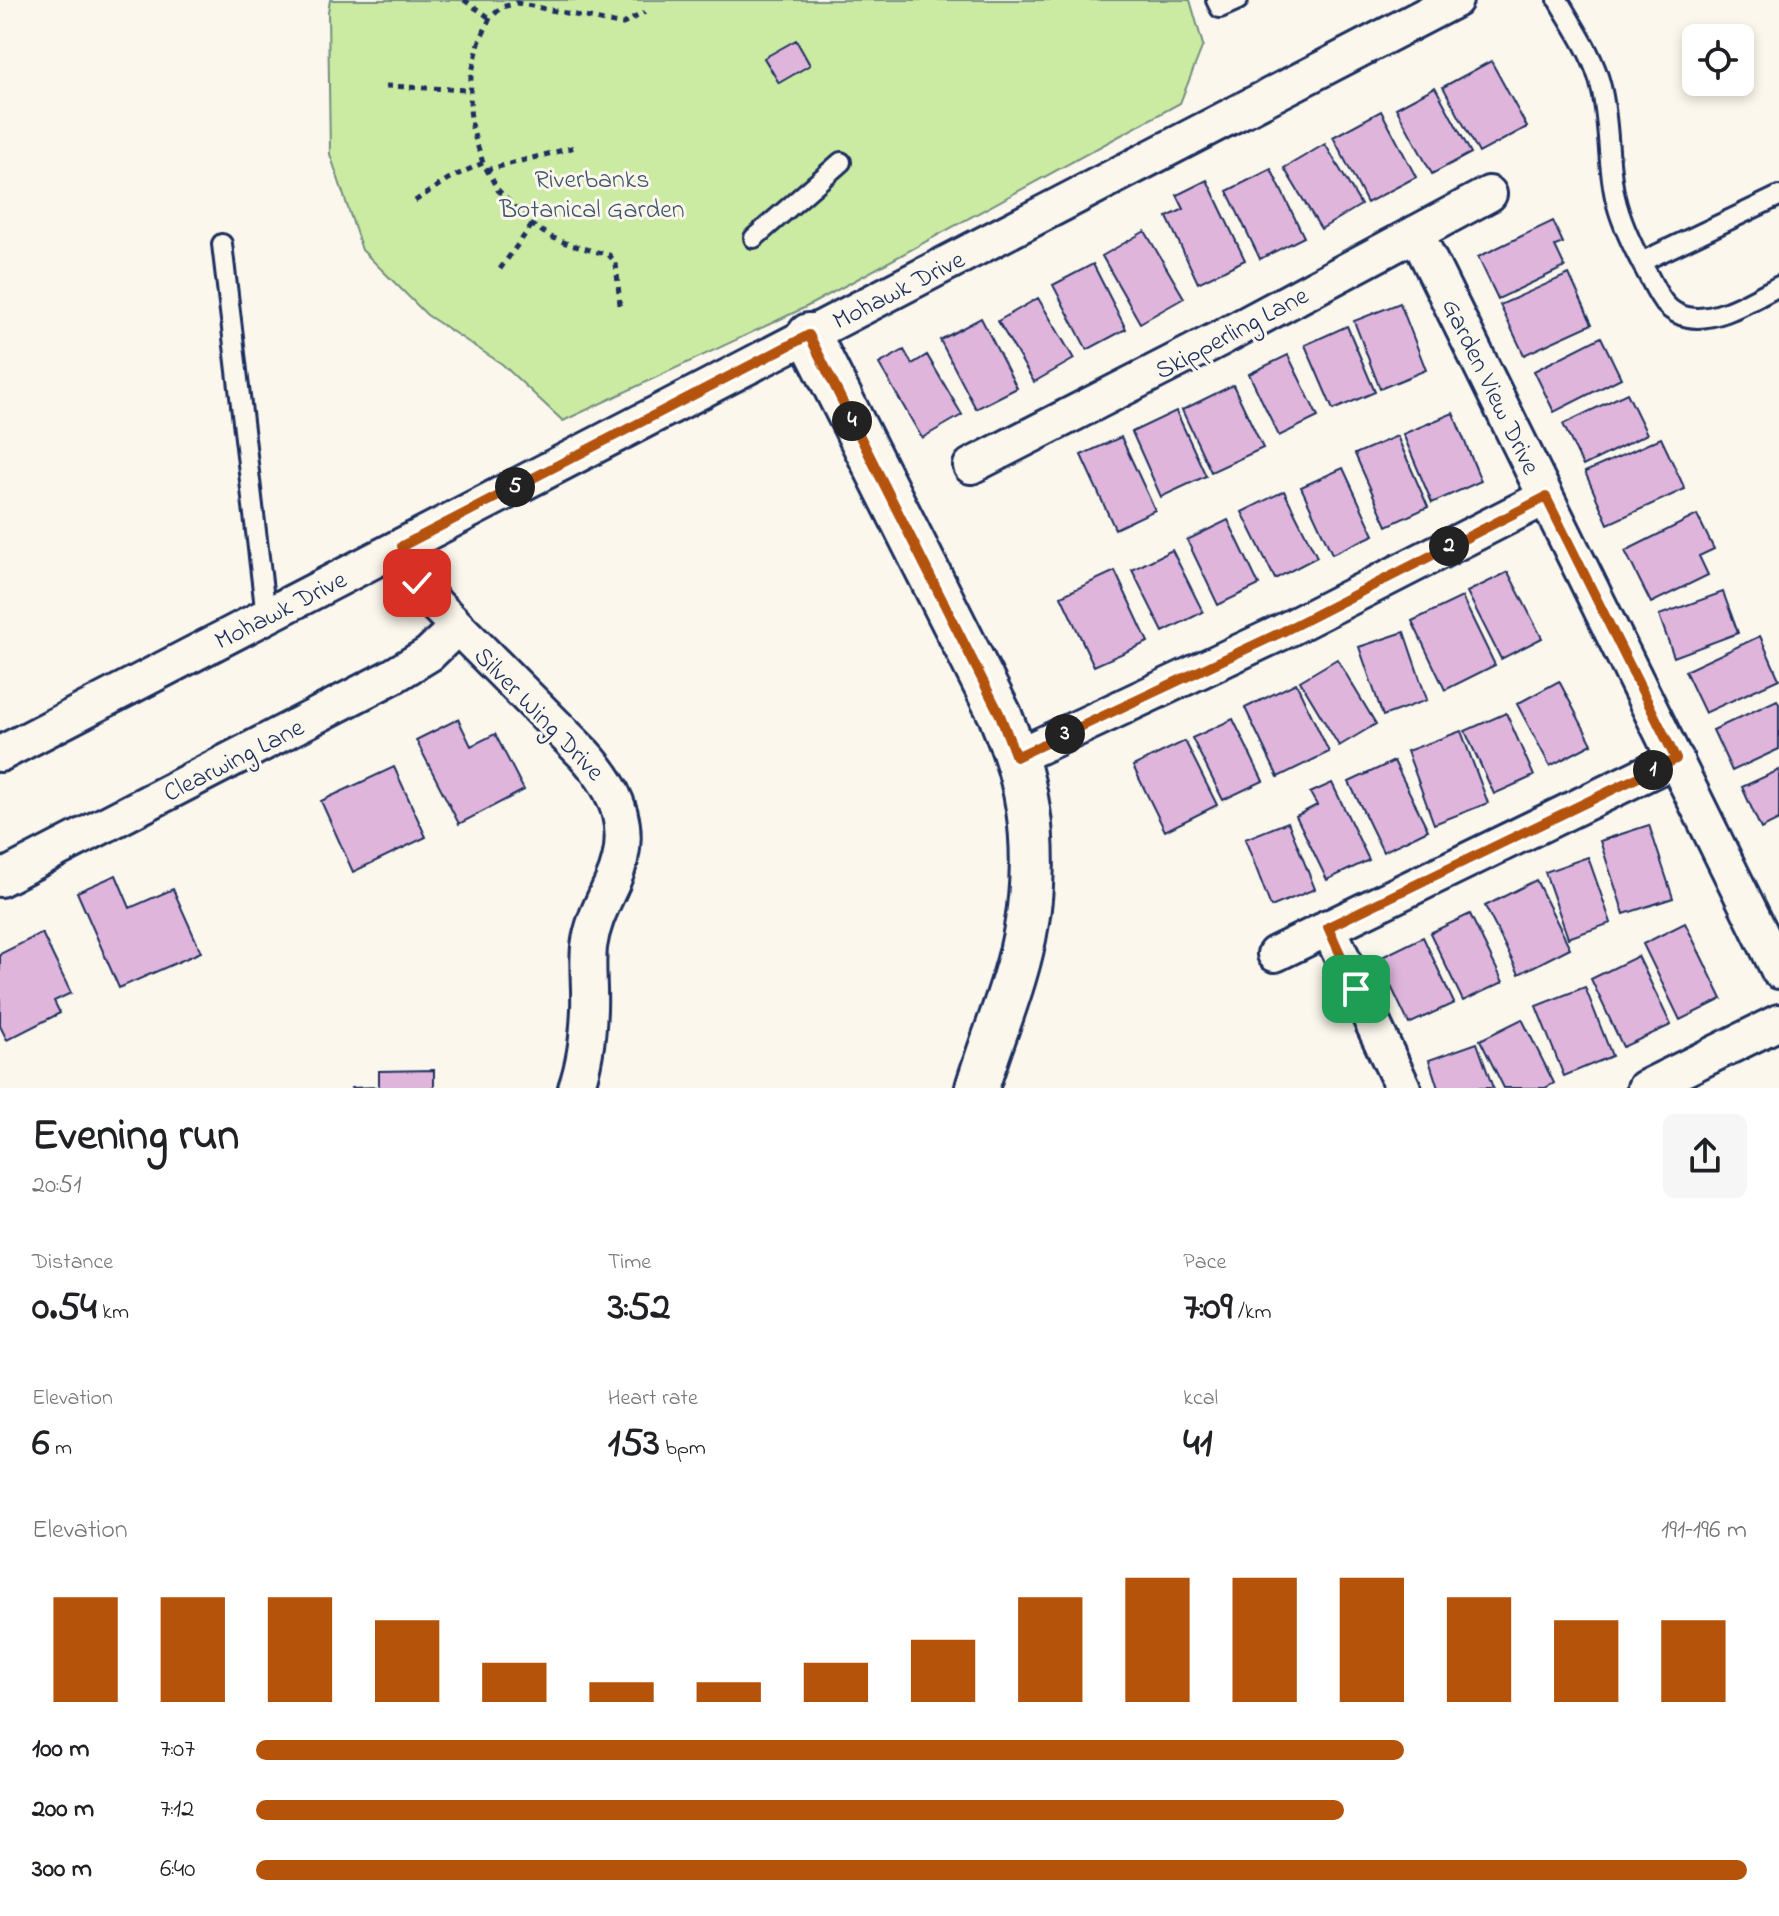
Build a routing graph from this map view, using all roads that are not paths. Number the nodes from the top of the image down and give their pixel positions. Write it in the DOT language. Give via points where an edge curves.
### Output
graph roads {
  1 [pos="1238,0"];
  2 [pos="1455,0"];
  3 [pos="1558,0"];
  4 [pos="1218,4"];
  5 [pos="841,162"];
  6 [pos="1489,194"];
  7 [pos="1779,196"];
  8 [pos="1416,233"];
  9 [pos="754,238"];
  10 [pos="222,244"];
  11 [pos="1641,262"];
  12 [pos="1779,286"];
  13 [pos="809,335"];
  14 [pos="971,466"];
  15 [pos="1546,497"];
  16 [pos="402,546"];
  17 [pos="266,616"];
  18 [pos="457,627"];
  19 [pos="0,754"];
  20 [pos="1016,757"];
  21 [pos="1676,759"];
  22 [pos="0,879"];
  23 [pos="1328,927"];
  24 [pos="1275,954"];
  25 [pos="1779,971"];
  26 [pos="1779,1022"];
  27 [pos="576,1088"];
  28 [pos="977,1088"];
  29 [pos="1403,1088"];
  30 [pos="1645,1088"];
  1 -- 4 [label="lane"];
  2 -- 13 [label="street, Mohawk Drive"];
  3 -- 11 [label="lane" via="1598,77 1615,196"];
  5 -- 9 [label="lane"];
  6 -- 8 [label="street, Skipperling Lane"];
  7 -- 11 [label="lane"];
  8 -- 14 [label="street, Skipperling Lane"];
  8 -- 15 [label="street, Garden View Drive"];
  10 -- 17 [label="lane"];
  11 -- 12 [label="lane" via="1665,305 1691,318 1716,316"];
  13 -- 16 [label="street, Mohawk Drive"];
  13 -- 20 [label="street" via="1000,715"];
  15 -- 20 [label="street" via="1282,632"];
  15 -- 21 [label="street, Garden View Drive"];
  16 -- 17 [label="street, Mohawk Drive"];
  16 -- 18 [label="street, Silver Wing Drive" via="417,583"];
  17 -- 19 [label="street, Mohawk Drive"];
  18 -- 22 [label="street, Clearwing Lane" via="429,654 393,676"];
  18 -- 27 [label="street, Silver Wing Drive" via="597,767 616,797 621,817 619,861 592,928 586,1045"];
  20 -- 28 [label="street" via="1029,820 1030,894 1015,976"];
  21 -- 23 [label="street"];
  21 -- 25 [label="street, Garden View Drive"];
  23 -- 24 [label="street"];
  23 -- 29 [label="street"];
  26 -- 30 [label="street"];
}
